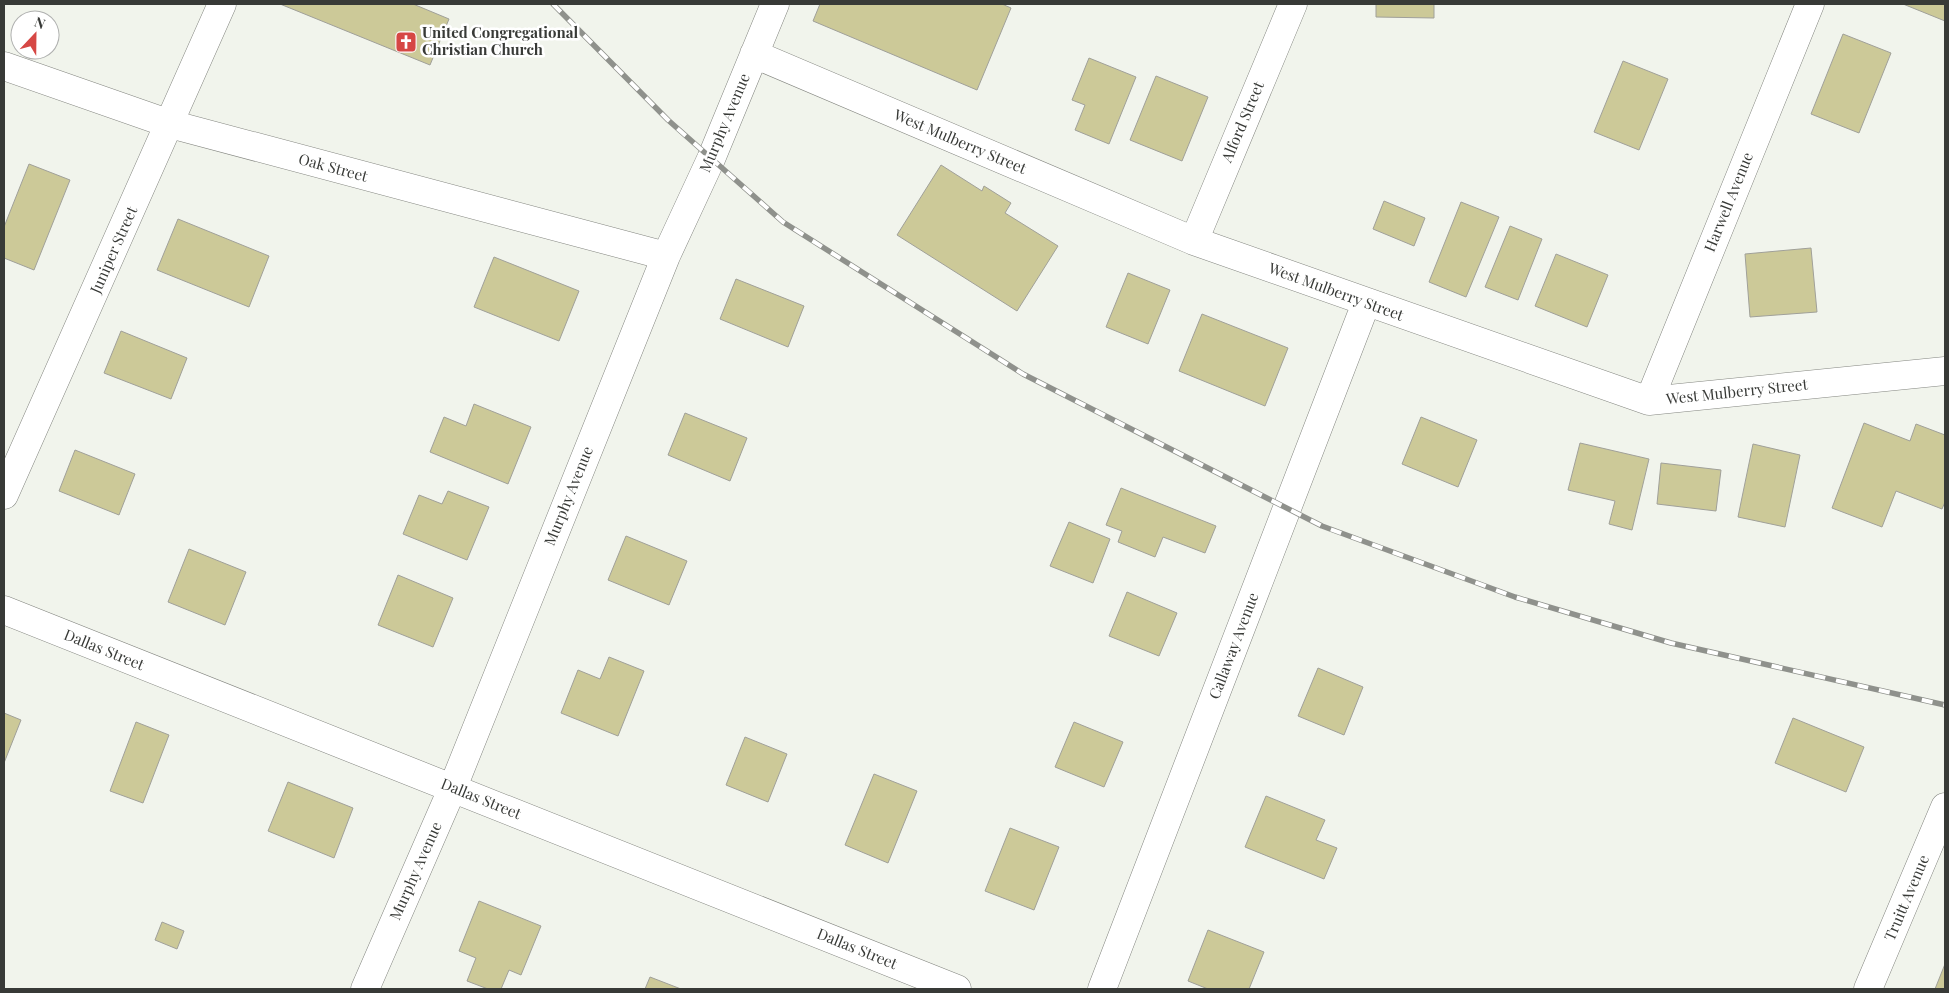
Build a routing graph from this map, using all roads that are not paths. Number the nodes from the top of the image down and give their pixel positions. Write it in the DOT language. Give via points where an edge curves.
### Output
graph roads {
  1 [pos="222,4"];
  2 [pos="775,4"];
  3 [pos="1292,4"];
  4 [pos="1810,4"];
  5 [pos="754,54"];
  6 [pos="4,66"];
  7 [pos="170,124"];
  8 [pos="1194,241"];
  9 [pos="666,256"];
  10 [pos="1366,303"];
  11 [pos="1945,371"];
  12 [pos="1648,401"];
  13 [pos="4,495"];
  14 [pos="4,610"];
  15 [pos="453,787"];
  16 [pos="1945,807"];
  17 [pos="365,989"];
  18 [pos="957,989"];
  19 [pos="1102,989"];
  20 [pos="1868,989"];
  1 -- 7 [label="street, Juniper Street"];
  2 -- 5 [label="street, Murphy Avenue"];
  3 -- 8 [label="street, Alford Street"];
  4 -- 12 [label="street, Harwell Avenue"];
  5 -- 8 [label="street, West Mulberry Street"];
  5 -- 9 [label="street, Murphy Avenue" via="711,159"];
  6 -- 7 [label="street, Oak Street"];
  7 -- 9 [label="street, Oak Street"];
  7 -- 13 [label="street, Juniper Street"];
  8 -- 10 [label="street, West Mulberry Street"];
  9 -- 15 [label="street, Murphy Avenue"];
  10 -- 12 [label="street, West Mulberry Street"];
  10 -- 19 [label="street, Callaway Avenue"];
  11 -- 12 [label="street, West Mulberry Street"];
  14 -- 15 [label="street, Dallas Street"];
  15 -- 17 [label="street, Murphy Avenue"];
  15 -- 18 [label="street, Dallas Street"];
  16 -- 20 [label="street, Truitt Avenue"];
}
